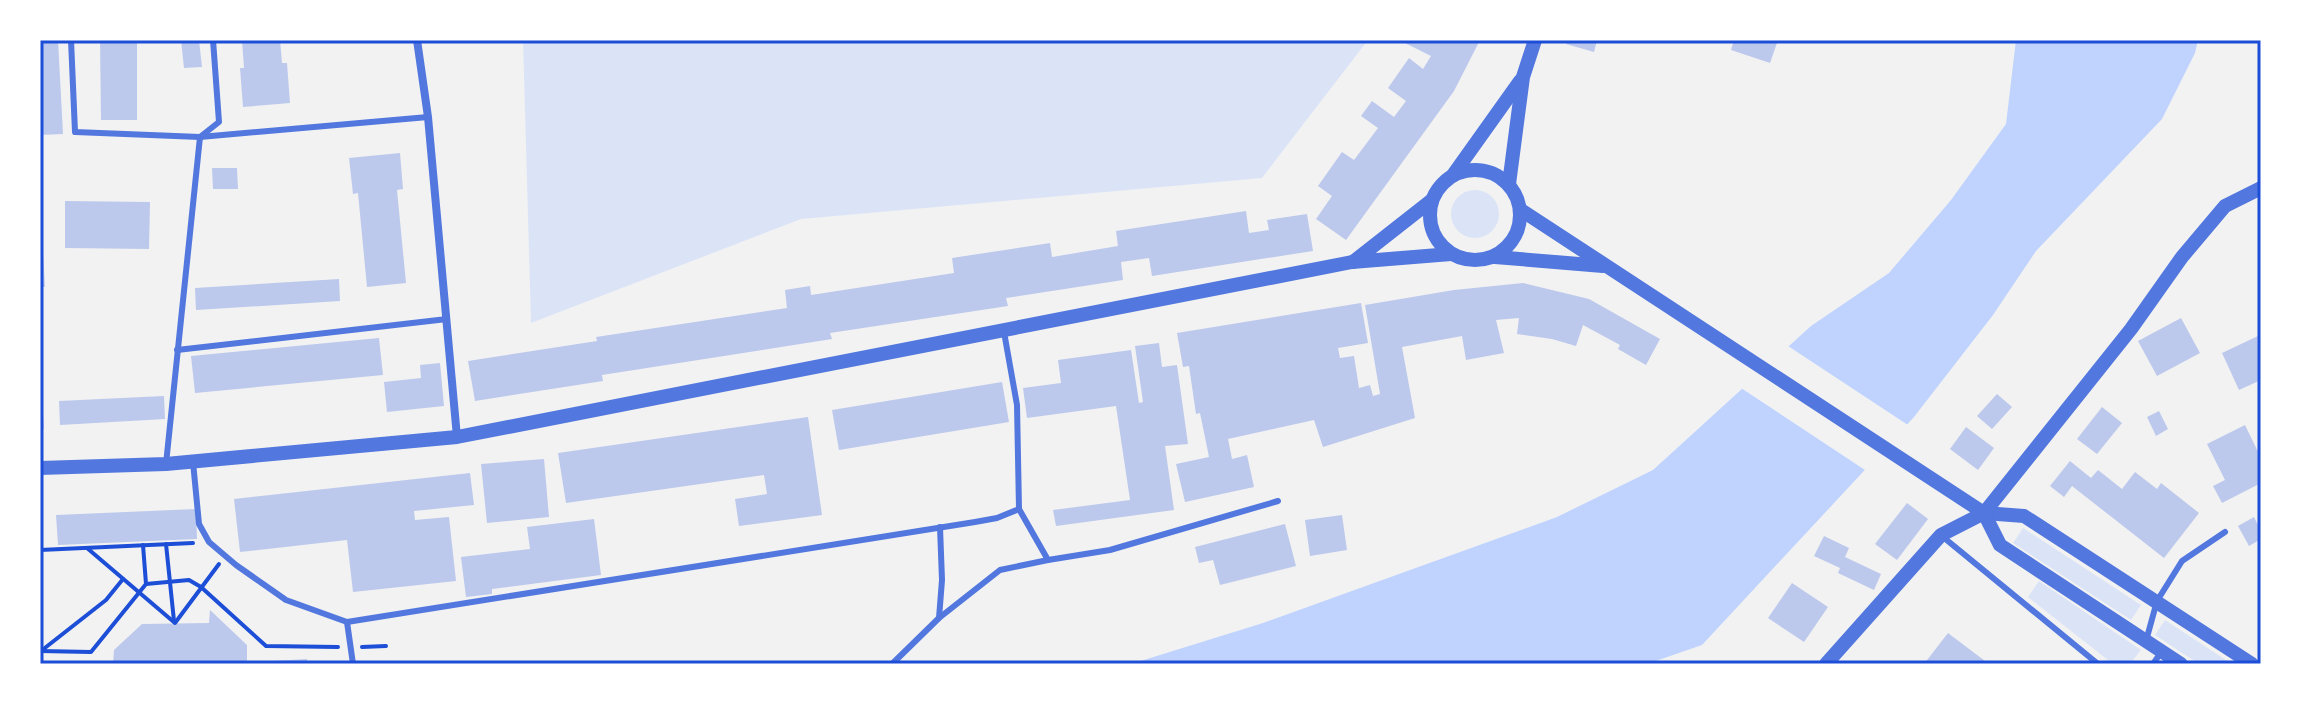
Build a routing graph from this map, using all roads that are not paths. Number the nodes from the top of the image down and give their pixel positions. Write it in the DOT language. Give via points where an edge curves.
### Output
graph roads {
  1 [pos="71,40"];
  2 [pos="213,40"];
  3 [pos="417,40"];
  4 [pos="1535,40"];
  5 [pos="1523,77"];
  6 [pos="428,117"];
  7 [pos="200,137"];
  8 [pos="1452,176"];
  9 [pos="1509,184"];
  10 [pos="2261,188"];
  11 [pos="1432,200"];
  12 [pos="1521,210"];
  13 [pos="1451,254"];
  14 [pos="1495,257"];
  15 [pos="1352,262"];
  16 [pos="1607,267"];
  17 [pos="447,319"];
  18 [pos="1004,332"];
  19 [pos="177,350"];
  20 [pos="457,437"];
  21 [pos="193,462"];
  22 [pos="166,464"];
  23 [pos="40,468"];
  24 [pos="1278,501"];
  25 [pos="1019,509"];
  26 [pos="1984,513"];
  27 [pos="940,527"];
  28 [pos="2225,532"];
  29 [pos="1941,535"];
  30 [pos="1048,560"];
  31 [pos="2157,601"];
  32 [pos="939,618"];
  33 [pos="347,622"];
  34 [pos="2146,641"];
  35 [pos="2157,658"];
  36 [pos="1828,663"];
  37 [pos="353,664"];
  38 [pos="892,664"];
  39 [pos="2098,664"];
  40 [pos="2181,664"];
  41 [pos="2252,664"];
  1 -- 7 [label="lane" via="75,132"];
  2 -- 7 [label="lane" via="219,122"];
  3 -- 6 [label="street"];
  4 -- 5 [label="street"];
  5 -- 8 [label="street"];
  5 -- 9 [label="street"];
  6 -- 7 [label="lane"];
  6 -- 17 [label="street"];
  7 -- 19 [label="lane"];
  8 -- 9 [label="street" via="1477,170"];
  8 -- 11 [label="street"];
  9 -- 12 [label="street"];
  10 -- 26 [label="street" via="2225,206"];
  11 -- 13 [label="street" via="1430,224"];
  11 -- 15 [label="street"];
  12 -- 14 [label="street" via="1512,243"];
  12 -- 16 [label="street"];
  13 -- 14 [label="street" via="1472,261"];
  13 -- 15 [label="street"];
  14 -- 16 [label="street"];
  15 -- 18 [label="street"];
  16 -- 26 [label="street"];
  17 -- 19 [label="lane"];
  17 -- 20 [label="street"];
  18 -- 20 [label="street"];
  18 -- 25 [label="lane" via="1017,405"];
  19 -- 22 [label="lane"];
  20 -- 21 [label="street"];
  21 -- 22 [label="street"];
  21 -- 33 [label="lane" via="199,524 209,542 286,600"];
  22 -- 23 [label="street"];
  24 -- 30 [label="lane" via="1110,550"];
  25 -- 27 [label="lane"];
  25 -- 30 [label="lane"];
  26 -- 29 [label="street"];
  26 -- 31 [label="street" via="2024,516"];
  26 -- 34 [label="street" via="2000,545"];
  27 -- 32 [label="lane"];
  27 -- 33 [label="lane"];
  28 -- 31 [label="lane" via="2182,561"];
  29 -- 36 [label="street"];
  29 -- 39 [label="lane"];
  30 -- 32 [label="lane" via="1000,570"];
  31 -- 34 [label="lane"];
  31 -- 41 [label="street"];
  32 -- 38 [label="lane"];
  33 -- 37 [label="lane"];
  34 -- 35 [label="street"];
  35 -- 40 [label="street"];
}
